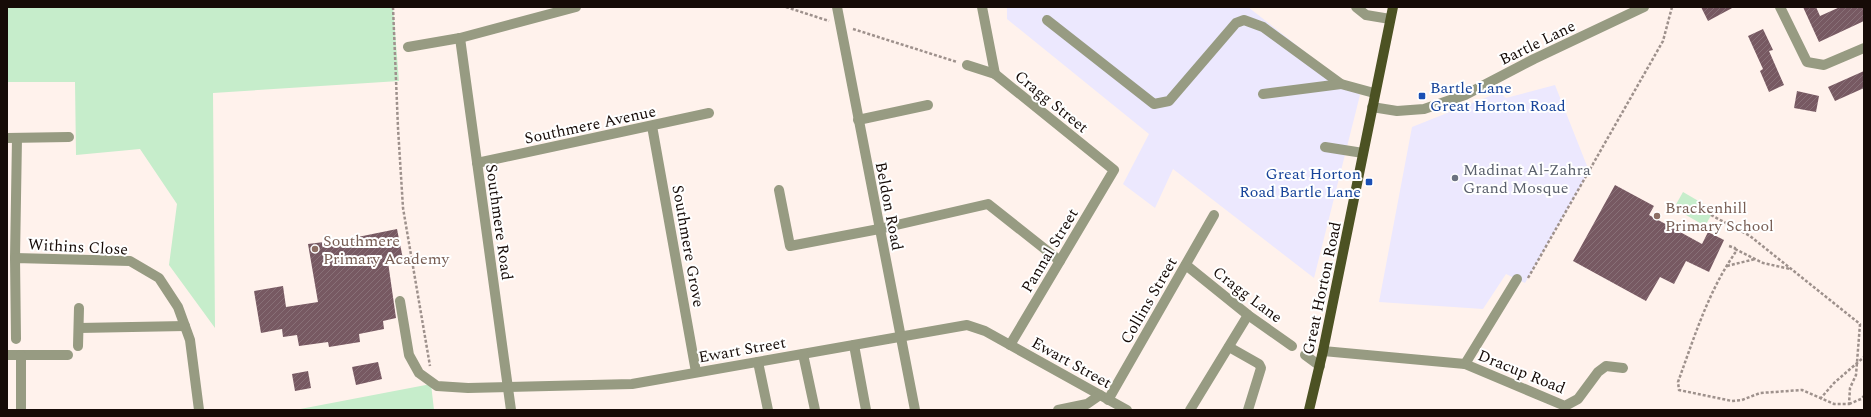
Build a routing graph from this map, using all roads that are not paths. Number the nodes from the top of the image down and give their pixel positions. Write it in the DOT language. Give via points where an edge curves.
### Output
graph roads {
  1 [pos="576,7"];
  2 [pos="837,7"];
  3 [pos="982,7"];
  4 [pos="1356,7"];
  5 [pos="1393,7"];
  6 [pos="1644,7"];
  7 [pos="1780,7"];
  8 [pos="1390,19"];
  9 [pos="1047,20"];
  10 [pos="460,38"];
  11 [pos="408,47"];
  12 [pos="1864,48"];
  13 [pos="967,65"];
  14 [pos="995,74"];
  15 [pos="1340,84"];
  16 [pos="1374,93"];
  17 [pos="1263,94"];
  18 [pos="928,105"];
  19 [pos="1372,107"];
  20 [pos="709,114"];
  21 [pos="858,120"];
  22 [pos="652,126"];
  23 [pos="68,137"];
  24 [pos="12,138"];
  25 [pos="1325,147"];
  26 [pos="1363,153"];
  27 [pos="477,163"];
  28 [pos="1114,170"];
  29 [pos="779,190"];
  30 [pos="1214,216"];
  31 [pos="879,229"];
  32 [pos="15,258"];
  33 [pos="1060,261"];
  34 [pos="1186,265"];
  35 [pos="1517,279"];
  36 [pos="400,301"];
  37 [pos="79,308"];
  38 [pos="1248,315"];
  39 [pos="185,326"];
  40 [pos="79,328"];
  41 [pos="901,337"];
  42 [pos="16,339"];
  43 [pos="854,345"];
  44 [pos="1010,345"];
  45 [pos="78,346"];
  46 [pos="1292,346"];
  47 [pos="1229,348"];
  48 [pos="1323,351"];
  49 [pos="803,354"];
  50 [pos="7,355"];
  51 [pos="21,355"];
  52 [pos="68,355"];
  53 [pos="1305,355"];
  54 [pos="758,362"];
  55 [pos="1465,364"];
  56 [pos="1320,366"];
  57 [pos="1623,368"];
  58 [pos="696,372"];
  59 [pos="508,387"];
  60 [pos="1104,398"];
  61 [pos="21,410"];
  62 [pos="199,410"];
  63 [pos="511,410"];
  64 [pos="768,410"];
  65 [pos="815,410"];
  66 [pos="866,410"];
  67 [pos="915,410"];
  68 [pos="1058,410"];
  69 [pos="1127,410"];
  70 [pos="1190,410"];
  71 [pos="1248,410"];
  72 [pos="1309,410"];
  1 -- 10 [label="street"];
  2 -- 21 [label="street, Beldon Road"];
  3 -- 14 [label="street"];
  4 -- 8 [label="street" via="1366,15"];
  5 -- 8 [label="main road, Great Horton Road"];
  6 -- 19 [label="street, Bartle Lane" via="1465,95 1424,109 1397,111"];
  7 -- 12 [label="street" via="1807,62 1824,65"];
  8 -- 16 [label="main road, Great Horton Road"];
  9 -- 15 [label="street" via="1154,104 1169,101 1236,23 1244,20 1263,27"];
  10 -- 11 [label="street"];
  10 -- 27 [label="street, Southmere Road"];
  13 -- 14 [label="street, Cragg Street"];
  14 -- 28 [label="street, Cragg Street"];
  15 -- 16 [label="street"];
  15 -- 17 [label="street"];
  16 -- 19 [label="main road, Great Horton Road"];
  18 -- 21 [label="street"];
  19 -- 26 [label="main road, Great Horton Road"];
  20 -- 22 [label="street, Southmere Avenue"];
  21 -- 31 [label="street, Beldon Road"];
  22 -- 27 [label="street, Southmere Avenue"];
  22 -- 58 [label="street, Southmere Grove"];
  23 -- 24 [label="street"];
  24 -- 32 [label="street"];
  25 -- 26 [label="street"];
  26 -- 48 [label="main road, Great Horton Road"];
  27 -- 59 [label="street, Southmere Road"];
  28 -- 33 [label="street, Pannal Street"];
  29 -- 31 [label="street" via="790,246"];
  30 -- 34 [label="street, Collins Street"];
  31 -- 33 [label="street" via="988,204"];
  31 -- 41 [label="street, Beldon Road"];
  32 -- 39 [label="street, Withins Close" via="130,261 159,278 178,307"];
  32 -- 42 [label="street, Withins Close"];
  33 -- 44 [label="street, Pannal Street"];
  34 -- 38 [label="street, Cragg Lane"];
  34 -- 60 [label="street, Collins Street"];
  35 -- 55 [label="street, Dracup Road"];
  36 -- 59 [label="street, Ewart Street" via="410,355 419,373 437,386"];
  37 -- 40 [label="street"];
  38 -- 46 [label="street, Cragg Lane"];
  38 -- 47 [label="street"];
  39 -- 40 [label="street"];
  39 -- 62 [label="street, Withins Close" via="190,340"];
  40 -- 45 [label="street"];
  41 -- 43 [label="street, Ewart Street"];
  41 -- 44 [label="street, Ewart Street" via="967,325 985,331"];
  41 -- 67 [label="street, Beldon Road"];
  43 -- 49 [label="street, Ewart Street"];
  43 -- 66 [label="street"];
  44 -- 60 [label="street, Ewart Street"];
  47 -- 70 [label="street"];
  47 -- 71 [label="street" via="1259,364 1261,368"];
  48 -- 55 [label="street, Dracup Road"];
  48 -- 56 [label="main road, Great Horton Road"];
  49 -- 54 [label="street, Ewart Street"];
  49 -- 65 [label="street"];
  50 -- 51 [label="street"];
  51 -- 52 [label="street"];
  51 -- 61 [label="street"];
  53 -- 56 [label="street"];
  54 -- 58 [label="street, Ewart Street"];
  54 -- 64 [label="street"];
  55 -- 57 [label="street, Dracup Road" via="1565,406 1578,399 1598,372 1606,366"];
  56 -- 72 [label="main road, Great Horton Road"];
  58 -- 59 [label="street, Ewart Street" via="632,384"];
  59 -- 63 [label="street, Southmere Road"];
  60 -- 68 [label="street"];
  60 -- 69 [label="street, Ewart Street"];
}
